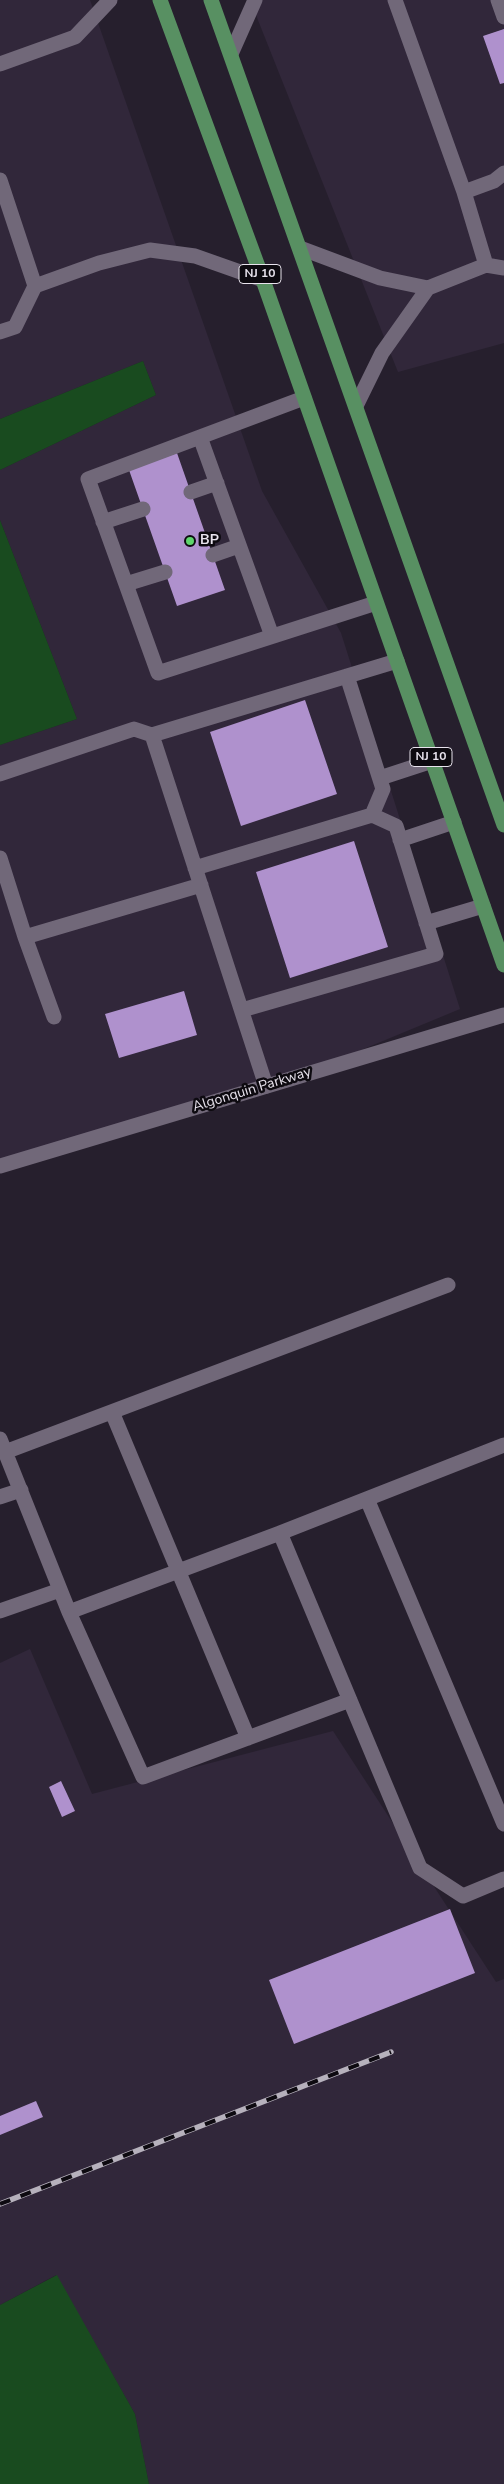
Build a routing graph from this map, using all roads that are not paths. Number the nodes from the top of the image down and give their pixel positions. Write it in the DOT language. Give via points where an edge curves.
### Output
graph roads {
  1 [pos="110,0"];
  2 [pos="160,0"];
  3 [pos="211,0"];
  4 [pos="255,0"];
  5 [pos="395,0"];
  6 [pos="498,0"];
  7 [pos="504,17"];
  8 [pos="231,54"];
  9 [pos="0,64"];
  10 [pos="504,173"];
  11 [pos="0,180"];
  12 [pos="464,192"];
  13 [pos="300,248"];
  14 [pos="486,265"];
  15 [pos="504,268"];
  16 [pos="263,280"];
  17 [pos="35,286"];
  18 [pos="428,288"];
  19 [pos="0,332"];
  20 [pos="304,398"];
  21 [pos="356,406"];
  22 [pos="200,437"];
  23 [pos="216,484"];
  24 [pos="191,492"];
  25 [pos="143,509"];
  26 [pos="103,522"];
  27 [pos="239,546"];
  28 [pos="213,555"];
  29 [pos="165,572"];
  30 [pos="126,584"];
  31 [pos="376,603"];
  32 [pos="272,636"];
  33 [pos="397,661"];
  34 [pos="347,676"];
  35 [pos="152,735"];
  36 [pos="432,761"];
  37 [pos="0,774"];
  38 [pos="380,778"];
  39 [pos="372,815"];
  40 [pos="454,822"];
  41 [pos="504,824"];
  42 [pos="400,840"];
  43 [pos="0,858"];
  44 [pos="195,868"];
  45 [pos="3,875"];
  46 [pos="201,885"];
  47 [pos="483,906"];
  48 [pos="426,923"];
  49 [pos="25,937"];
  50 [pos="504,965"];
  51 [pos="242,1010"];
  52 [pos="504,1015"];
  53 [pos="54,1017"];
  54 [pos="266,1086"];
  55 [pos="0,1166"];
  56 [pos="448,1285"];
  57 [pos="112,1412"];
  58 [pos="3,1445"];
  59 [pos="504,1445"];
  60 [pos="21,1490"];
  61 [pos="0,1498"];
  62 [pos="367,1499"];
  63 [pos="280,1533"];
  64 [pos="178,1571"];
  65 [pos="60,1590"];
  66 [pos="0,1611"];
  67 [pos="69,1612"];
  68 [pos="350,1700"];
  69 [pos="248,1738"];
  70 [pos="504,1824"];
  71 [pos="504,1879"];
  1 -- 9 [label="street" via="75,37"];
  2 -- 16 [label="main road, NJ 10"];
  3 -- 8 [label="main road"];
  4 -- 8 [label="street"];
  5 -- 12 [label="street"];
  6 -- 7 [label="street"];
  8 -- 13 [label="main road"];
  10 -- 12 [label="street" via="494,181"];
  11 -- 17 [label="street"];
  12 -- 14 [label="street"];
  13 -- 18 [label="street" via="380,278"];
  13 -- 21 [label="main road"];
  14 -- 15 [label="street"];
  14 -- 18 [label="street"];
  16 -- 17 [label="street" via="195,256 150,250 99,263"];
  16 -- 20 [label="main road, NJ 10"];
  17 -- 19 [label="street" via="15,327"];
  18 -- 21 [label="street" via="386,346"];
  20 -- 22 [label="street"];
  20 -- 31 [label="main road, NJ 10"];
  21 -- 41 [label="main road"];
  22 -- 23 [label="street"];
  22 -- 26 [label="street" via="88,479"];
  23 -- 24 [label="street"];
  23 -- 27 [label="street"];
  25 -- 26 [label="street"];
  26 -- 30 [label="street"];
  27 -- 28 [label="street"];
  27 -- 32 [label="street"];
  29 -- 30 [label="street"];
  30 -- 32 [label="street" via="158,673"];
  31 -- 32 [label="street"];
  31 -- 33 [label="main road, NJ 10"];
  33 -- 34 [label="street"];
  33 -- 36 [label="main road, NJ 10"];
  34 -- 35 [label="street"];
  34 -- 38 [label="street"];
  35 -- 37 [label="street" via="134,729"];
  35 -- 44 [label="street"];
  36 -- 38 [label="street"];
  36 -- 40 [label="main road, NJ 10"];
  38 -- 39 [label="street" via="383,789"];
  39 -- 42 [label="street" via="396,826"];
  39 -- 44 [label="street"];
  40 -- 42 [label="street"];
  40 -- 47 [label="main road, NJ 10"];
  42 -- 48 [label="street"];
  43 -- 45 [label="street"];
  44 -- 46 [label="street"];
  45 -- 49 [label="street"];
  46 -- 49 [label="street"];
  46 -- 51 [label="street"];
  47 -- 48 [label="street"];
  47 -- 50 [label="main road, NJ 10"];
  48 -- 51 [label="street" via="436,954"];
  49 -- 53 [label="street"];
  51 -- 54 [label="street"];
  52 -- 54 [label="street, Algonquin Parkway"];
  54 -- 55 [label="street, Algonquin Parkway"];
  56 -- 57 [label="street"];
  57 -- 58 [label="street"];
  57 -- 64 [label="street"];
  58 -- 60 [label="street"];
  59 -- 62 [label="street"];
  60 -- 61 [label="street"];
  60 -- 65 [label="street"];
  62 -- 63 [label="street"];
  62 -- 70 [label="street"];
  63 -- 64 [label="street"];
  63 -- 68 [label="street"];
  64 -- 67 [label="street"];
  64 -- 69 [label="street"];
  65 -- 66 [label="street"];
  65 -- 67 [label="street"];
  67 -- 69 [label="street" via="143,1777"];
  68 -- 69 [label="street"];
  68 -- 71 [label="street" via="420,1868 463,1896"];
}
